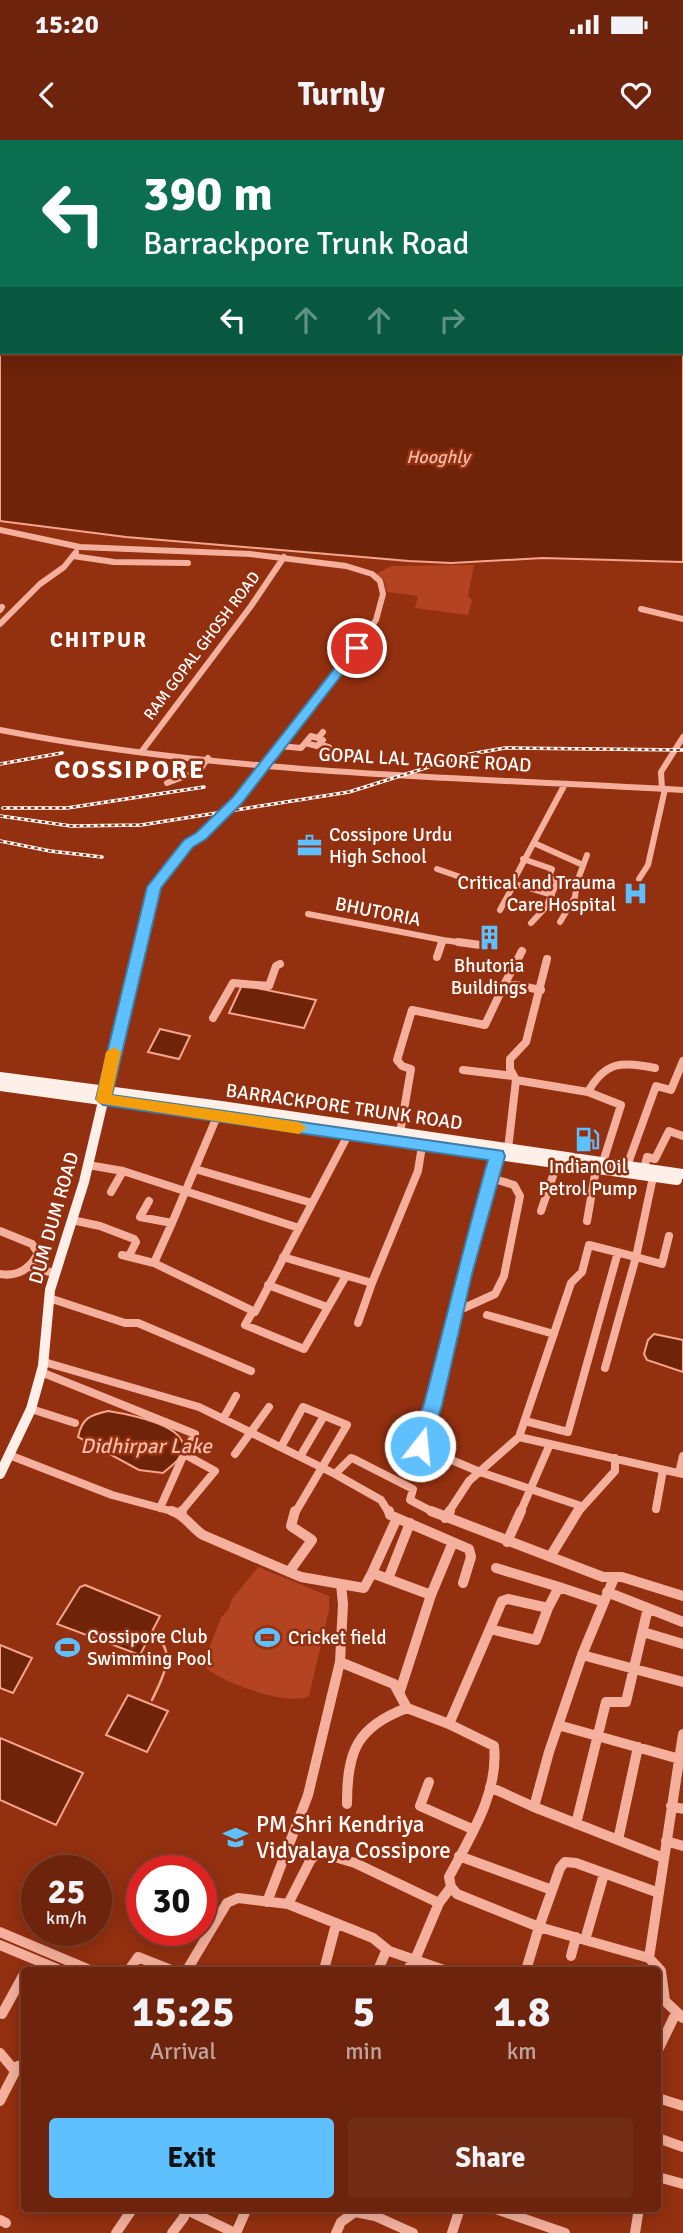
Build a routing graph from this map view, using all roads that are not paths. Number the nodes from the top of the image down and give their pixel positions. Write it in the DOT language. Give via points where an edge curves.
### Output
graph roads {
  1 [pos="0,530"];
  2 [pos="80,547"];
  3 [pos="73,556"];
  4 [pos="284,557"];
  5 [pos="188,564"];
  6 [pos="641,609"];
  7 [pos="683,619"];
  8 [pos="0,624"];
  9 [pos="0,730"];
  10 [pos="682,741"];
  11 [pos="279,746"];
  12 [pos="142,751"];
  13 [pos="328,754"];
  14 [pos="208,758"];
  15 [pos="263,766"];
  16 [pos="167,783"];
  17 [pos="565,784"];
  18 [pos="663,789"];
  19 [pos="683,789"];
  20 [pos="534,843"];
  21 [pos="587,855"];
  22 [pos="523,859"];
  23 [pos="583,865"];
  24 [pos="437,869"];
  25 [pos="639,879"];
  26 [pos="511,885"];
  27 [pos="552,895"];
  28 [pos="500,910"];
  29 [pos="308,914"];
  30 [pos="561,922"];
  31 [pos="531,923"];
  32 [pos="443,940"];
  33 [pos="488,946"];
  34 [pos="523,951"];
  35 [pos="437,957"];
  36 [pos="547,959"];
  37 [pos="279,964"];
  38 [pos="505,982"];
  39 [pos="541,990"];
  40 [pos="213,1018"];
  41 [pos="683,1061"];
  42 [pos="655,1068"];
  43 [pos="463,1070"];
  44 [pos="0,1077"];
  45 [pos="514,1078"];
  46 [pos="0,1086"];
  47 [pos="588,1092"];
  48 [pos="104,1095"];
  49 [pos="218,1114"];
  50 [pos="319,1126"];
  51 [pos="400,1133"];
  52 [pos="348,1136"];
  53 [pos="683,1136"];
  54 [pos="422,1146"];
  55 [pos="501,1150"];
  56 [pos="557,1164"];
  57 [pos="88,1165"];
  58 [pos="599,1166"];
  59 [pos="627,1166"];
  60 [pos="195,1169"];
  61 [pos="123,1171"];
  62 [pos="649,1172"];
  63 [pos="683,1174"];
  64 [pos="491,1178"];
  65 [pos="683,1181"];
  66 [pos="185,1191"];
  67 [pos="111,1192"];
  68 [pos="149,1200"];
  69 [pos="312,1203"];
  70 [pos="541,1211"];
  71 [pos="72,1220"];
  72 [pos="587,1222"];
  73 [pos="172,1223"];
  74 [pos="298,1228"];
  75 [pos="0,1231"];
  76 [pos="669,1236"];
  77 [pos="618,1252"];
  78 [pos="283,1258"];
  79 [pos="636,1258"];
  80 [pos="154,1263"];
  81 [pos="30,1267"];
  82 [pos="54,1273"];
  83 [pos="0,1274"];
  84 [pos="346,1276"];
  85 [pos="372,1283"];
  86 [pos="268,1285"];
  87 [pos="50,1298"];
  88 [pos="458,1306"];
  89 [pos="327,1307"];
  90 [pos="253,1311"];
  91 [pos="487,1315"];
  92 [pos="358,1323"];
  93 [pos="554,1334"];
  94 [pos="43,1367"];
  95 [pos="605,1368"];
  96 [pos="251,1371"];
  97 [pos="236,1396"];
  98 [pos="269,1407"];
  99 [pos="31,1409"];
  100 [pos="324,1416"];
  101 [pos="223,1419"];
  102 [pos="524,1421"];
  103 [pos="75,1423"];
  104 [pos="251,1432"];
  105 [pos="519,1437"];
  106 [pos="550,1444"];
  107 [pos="281,1447"];
  108 [pos="184,1454"];
  109 [pos="235,1454"];
  110 [pos="9,1455"];
  111 [pos="301,1455"];
  112 [pos="683,1456"];
  113 [pos="615,1458"];
  114 [pos="322,1466"];
  115 [pos="663,1470"];
  116 [pos="480,1472"];
  117 [pos="0,1473"];
  118 [pos="335,1474"];
  119 [pos="681,1474"];
  120 [pos="532,1488"];
  121 [pos="581,1506"];
  122 [pos="160,1508"];
  123 [pos="656,1509"];
  124 [pos="180,1513"];
  125 [pos="397,1518"];
  126 [pos="445,1518"];
  127 [pos="410,1523"];
  128 [pos="453,1542"];
  129 [pos="508,1542"];
  130 [pos="551,1557"];
  131 [pos="496,1568"];
  132 [pos="289,1572"];
  133 [pos="372,1573"];
  134 [pos="614,1578"];
  135 [pos="388,1579"];
  136 [pos="463,1583"];
  137 [pos="341,1584"];
  138 [pos="559,1587"];
  139 [pos="431,1595"];
  140 [pos="683,1596"];
  141 [pos="605,1597"];
  142 [pos="548,1608"];
  143 [pos="648,1608"];
  144 [pos="683,1622"];
  145 [pos="490,1629"];
  146 [pos="643,1632"];
  147 [pos="683,1644"];
  148 [pos="582,1655"];
  149 [pos="340,1661"];
  150 [pos="635,1669"];
  151 [pos="683,1682"];
  152 [pos="400,1691"];
  153 [pos="407,1708"];
  154 [pos="449,1724"];
  155 [pos="558,1725"];
  156 [pos="683,1734"];
  157 [pos="597,1735"];
  158 [pos="638,1747"];
  159 [pos="681,1759"];
  160 [pos="429,1782"];
  161 [pos="490,1787"];
  162 [pos="347,1804"];
  163 [pos="671,1806"];
  164 [pos="534,1807"];
  165 [pos="683,1809"];
  166 [pos="576,1824"];
  167 [pos="472,1829"];
  168 [pos="618,1840"];
  169 [pos="666,1841"];
  170 [pos="683,1846"];
  171 [pos="459,1856"];
  172 [pos="664,1858"];
  173 [pos="604,1874"];
  174 [pos="451,1887"];
  175 [pos="552,1890"];
  176 [pos="659,1894"];
  177 [pos="267,1902"];
  178 [pos="439,1903"];
  179 [pos="288,1905"];
  180 [pos="336,1924"];
  181 [pos="539,1927"];
  182 [pos="0,1932"];
  183 [pos="580,1938"];
  184 [pos="0,1945"];
  185 [pos="387,1949"];
  186 [pos="571,1956"];
  187 [pos="649,1958"];
  188 [pos="33,1959"];
  189 [pos="411,1964"];
  190 [pos="29,1967"];
  191 [pos="53,1967"];
  192 [pos="83,1967"];
  193 [pos="131,1967"];
  194 [pos="165,1967"];
  195 [pos="189,1967"];
  196 [pos="325,1967"];
  197 [pos="379,1967"];
  198 [pos="527,1967"];
  199 [pos="658,1967"];
  200 [pos="661,1970"];
  201 [pos="21,1981"];
  202 [pos="661,2003"];
  203 [pos="0,2013"];
  204 [pos="679,2016"];
  205 [pos="661,2045"];
  206 [pos="0,2053"];
  207 [pos="20,2068"];
  208 [pos="661,2099"];
  209 [pos="0,2101"];
  210 [pos="683,2106"];
  211 [pos="661,2139"];
  212 [pos="683,2147"];
  213 [pos="661,2177"];
  214 [pos="683,2184"];
  215 [pos="130,2212"];
  216 [pos="184,2212"];
  217 [pos="192,2212"];
  218 [pos="245,2212"];
  219 [pos="351,2212"];
  220 [pos="360,2212"];
  221 [pos="459,2212"];
  222 [pos="505,2212"];
  223 [pos="638,2212"];
  224 [pos="116,2233"];
  225 [pos="172,2233"];
  226 [pos="236,2233"];
  227 [pos="336,2233"];
  228 [pos="414,2233"];
  229 [pos="452,2233"];
  230 [pos="565,2233"];
  231 [pos="635,2233"];
  1 -- 2 [label="street"];
  2 -- 3 [label="street"];
  2 -- 4 [label="street"];
  3 -- 5 [label="street"];
  3 -- 8 [label="street"];
  4 -- 11 [label="street" via="360,569 380,581 383,594 376,620 357,648"];
  4 -- 12 [label="street, RAM GOPAL GHOSH ROAD"];
  6 -- 7 [label="street"];
  9 -- 12 [label="street, GOPAL LAL TAGORE ROAD"];
  10 -- 18 [label="street" via="661,772"];
  11 -- 13 [label="street" via="317,746 320,738 329,747 323,752"];
  11 -- 15 [label="street"];
  12 -- 14 [label="street, GOPAL LAL TAGORE ROAD"];
  14 -- 15 [label="street, GOPAL LAL TAGORE ROAD"];
  14 -- 16 [label="street" via="199,772"];
  15 -- 17 [label="street, GOPAL LAL TAGORE ROAD"];
  15 -- 48 [label="street" via="237,800 162,874 149,901"];
  17 -- 18 [label="street, GOPAL LAL TAGORE ROAD"];
  17 -- 20 [label="street"];
  18 -- 19 [label="street, GOPAL LAL TAGORE ROAD"];
  18 -- 25 [label="street" via="648,865"];
  20 -- 22 [label="street"];
  20 -- 23 [label="street"];
  21 -- 23 [label="street"];
  22 -- 26 [label="street"];
  22 -- 27 [label="street" via="552,869 549,877 558,880"];
  23 -- 30 [label="street" via="575,897"];
  24 -- 26 [label="street" via="469,880"];
  26 -- 27 [label="street"];
  26 -- 28 [label="street"];
  27 -- 31 [label="street"];
  29 -- 32 [label="street, BHUTORIA"];
  32 -- 33 [label="street, BHUTORIA"];
  32 -- 35 [label="street, BHUTORIA"];
  34 -- 38 [label="street"];
  36 -- 39 [label="street"];
  37 -- 40 [label="street" via="269,986 233,983"];
  38 -- 39 [label="street"];
  38 -- 51 [label="street" via="485,1025 412,1010 397,1060 411,1069"];
  39 -- 45 [label="street" via="525,1045 510,1059"];
  41 -- 59 [label="street" via="671,1090 656,1086"];
  42 -- 47 [label="street" via="626,1062 615,1065 598,1074"];
  43 -- 45 [label="street"];
  44 -- 48 [label="main road, BARRACKPORE TRUNK ROAD"];
  45 -- 47 [label="street"];
  45 -- 55 [label="street"];
  46 -- 48 [label="main road, BARRACKPORE TRUNK ROAD"];
  47 -- 58 [label="street" via="621,1105"];
  48 -- 49 [label="main road, BARRACKPORE TRUNK ROAD"];
  48 -- 50 [label="main road, BARRACKPORE TRUNK ROAD"];
  48 -- 57 [label="main road, DUM DUM ROAD"];
  49 -- 50 [label="main road, BARRACKPORE TRUNK ROAD"];
  49 -- 60 [label="street"];
  50 -- 51 [label="main road, BARRACKPORE TRUNK ROAD"];
  50 -- 52 [label="main road, BARRACKPORE TRUNK ROAD"];
  51 -- 55 [label="main road, BARRACKPORE TRUNK ROAD"];
  52 -- 54 [label="main road, BARRACKPORE TRUNK ROAD"];
  52 -- 69 [label="street"];
  53 -- 62 [label="street" via="669,1131 655,1159 647,1157"];
  54 -- 55 [label="main road, BARRACKPORE TRUNK ROAD"];
  54 -- 85 [label="street" via="418,1171"];
  55 -- 56 [label="main road, BARRACKPORE TRUNK ROAD"];
  55 -- 58 [label="main road, BARRACKPORE TRUNK ROAD"];
  55 -- 64 [label="street"];
  56 -- 58 [label="main road, BARRACKPORE TRUNK ROAD"];
  56 -- 70 [label="street"];
  57 -- 61 [label="street"];
  57 -- 71 [label="main road, DUM DUM ROAD"];
  58 -- 59 [label="main road, BARRACKPORE TRUNK ROAD"];
  58 -- 62 [label="main road, BARRACKPORE TRUNK ROAD"];
  58 -- 72 [label="street"];
  59 -- 62 [label="main road, BARRACKPORE TRUNK ROAD"];
  60 -- 66 [label="street"];
  60 -- 69 [label="street"];
  61 -- 66 [label="street"];
  61 -- 67 [label="street"];
  62 -- 63 [label="main road, BARRACKPORE TRUNK ROAD"];
  62 -- 65 [label="main road, BARRACKPORE TRUNK ROAD"];
  62 -- 79 [label="street"];
  64 -- 88 [label="street"];
  64 -- 88 [label="street" via="514,1185 520,1196 504,1276 492,1297"];
  66 -- 73 [label="street"];
  66 -- 74 [label="street"];
  68 -- 73 [label="street" via="140,1217"];
  69 -- 74 [label="street"];
  71 -- 80 [label="street" via="136,1240 125,1256"];
  71 -- 82 [label="main road, DUM DUM ROAD"];
  73 -- 80 [label="street"];
  74 -- 78 [label="street"];
  75 -- 81 [label="street" via="32,1244 38,1253"];
  76 -- 79 [label="street" via="662,1264"];
  77 -- 79 [label="street"];
  77 -- 93 [label="street" via="589,1245"];
  77 -- 102 [label="street" via="568,1432"];
  78 -- 84 [label="street"];
  78 -- 86 [label="street"];
  79 -- 95 [label="street"];
  80 -- 90 [label="street"];
  81 -- 82 [label="street"];
  81 -- 83 [label="street" via="14,1275"];
  82 -- 87 [label="main road, DUM DUM ROAD"];
  84 -- 85 [label="street"];
  84 -- 89 [label="street"];
  85 -- 92 [label="street"];
  86 -- 89 [label="street"];
  86 -- 90 [label="street"];
  87 -- 94 [label="main road, DUM DUM ROAD"];
  87 -- 96 [label="street" via="125,1323 138,1323"];
  88 -- 116 [label="street" via="419,1443"];
  89 -- 90 [label="street" via="302,1349 245,1325"];
  91 -- 93 [label="street"];
  93 -- 102 [label="street"];
  94 -- 99 [label="main road, DUM DUM ROAD"];
  94 -- 101 [label="street" via="199,1407"];
  94 -- 108 [label="street" via="195,1434"];
  97 -- 101 [label="street"];
  98 -- 104 [label="street"];
  99 -- 103 [label="street"];
  99 -- 110 [label="main road, DUM DUM ROAD"];
  100 -- 107 [label="street" via="303,1407"];
  100 -- 111 [label="street"];
  100 -- 114 [label="street" via="347,1425"];
  101 -- 104 [label="street"];
  102 -- 105 [label="street"];
  104 -- 107 [label="street"];
  104 -- 109 [label="street"];
  105 -- 106 [label="street"];
  105 -- 116 [label="street"];
  106 -- 113 [label="street"];
  106 -- 120 [label="street"];
  107 -- 111 [label="street"];
  108 -- 122 [label="street"];
  108 -- 124 [label="street" via="215,1471"];
  110 -- 117 [label="main road, DUM DUM ROAD"];
  110 -- 122 [label="street" via="112,1495"];
  111 -- 114 [label="street"];
  112 -- 119 [label="street"];
  113 -- 115 [label="street"];
  113 -- 121 [label="street" via="615,1471"];
  114 -- 118 [label="street"];
  114 -- 132 [label="street" via="291,1526 312,1540"];
  115 -- 119 [label="street"];
  115 -- 123 [label="street"];
  116 -- 120 [label="street"];
  116 -- 126 [label="street"];
  118 -- 125 [label="street" via="381,1500"];
  118 -- 126 [label="street" via="355,1459 413,1489 410,1500"];
  120 -- 121 [label="street"];
  120 -- 129 [label="street"];
  121 -- 130 [label="street"];
  122 -- 124 [label="street"];
  124 -- 132 [label="street" via="203,1535"];
  125 -- 127 [label="street"];
  125 -- 133 [label="street"];
  126 -- 129 [label="street"];
  127 -- 128 [label="street"];
  127 -- 135 [label="street"];
  128 -- 136 [label="street" via="471,1553"];
  128 -- 139 [label="street"];
  129 -- 130 [label="street"];
  130 -- 134 [label="street"];
  131 -- 138 [label="street"];
  132 -- 137 [label="street"];
  133 -- 135 [label="street"];
  133 -- 137 [label="street" via="364,1588"];
  134 -- 140 [label="street"];
  134 -- 141 [label="street"];
  135 -- 139 [label="street"];
  137 -- 149 [label="street"];
  138 -- 141 [label="street"];
  138 -- 142 [label="street"];
  139 -- 152 [label="street"];
  141 -- 143 [label="street"];
  141 -- 148 [label="street"];
  142 -- 145 [label="street" via="502,1601"];
  142 -- 145 [label="street" via="536,1640"];
  143 -- 144 [label="street"];
  143 -- 146 [label="street"];
  145 -- 154 [label="street"];
  146 -- 147 [label="street"];
  146 -- 150 [label="street"];
  148 -- 150 [label="street"];
  148 -- 155 [label="street"];
  149 -- 152 [label="street" via="394,1684"];
  149 -- 177 [label="street" via="308,1795"];
  150 -- 151 [label="street"];
  150 -- 157 [label="street" via="626,1702 606,1702"];
  152 -- 153 [label="street"];
  153 -- 154 [label="street"];
  153 -- 162 [label="street" via="388,1713 367,1727 358,1741 348,1760"];
  154 -- 161 [label="street" via="494,1746"];
  155 -- 157 [label="street"];
  155 -- 164 [label="street"];
  156 -- 159 [label="street"];
  157 -- 158 [label="street"];
  157 -- 166 [label="street"];
  158 -- 159 [label="street"];
  158 -- 168 [label="street"];
  159 -- 163 [label="street"];
  160 -- 167 [label="street" via="420,1806"];
  161 -- 164 [label="street"];
  161 -- 167 [label="street"];
  163 -- 165 [label="street"];
  163 -- 169 [label="street"];
  164 -- 166 [label="street"];
  166 -- 168 [label="street"];
  167 -- 171 [label="street"];
  168 -- 172 [label="street"];
  169 -- 170 [label="street"];
  169 -- 172 [label="street"];
  171 -- 174 [label="street" via="449,1877"];
  171 -- 175 [label="street"];
  172 -- 176 [label="street"];
  173 -- 175 [label="street" via="565,1862"];
  173 -- 176 [label="street"];
  173 -- 183 [label="street"];
  174 -- 178 [label="street"];
  174 -- 181 [label="street" via="457,1894"];
  175 -- 181 [label="street"];
  176 -- 187 [label="street"];
  177 -- 179 [label="street"];
  177 -- 195 [label="street" via="238,1898 227,1903"];
  178 -- 179 [label="street" via="355,1863 318,1852"];
  178 -- 189 [label="street"];
  179 -- 180 [label="street"];
  180 -- 185 [label="street" via="373,1938"];
  180 -- 196 [label="street"];
  181 -- 183 [label="street"];
  181 -- 198 [label="street"];
  182 -- 192 [label="street"];
  183 -- 186 [label="street"];
  183 -- 187 [label="street"];
  184 -- 188 [label="street"];
  185 -- 189 [label="street"];
  185 -- 197 [label="street"];
  187 -- 199 [label="street"];
  188 -- 190 [label="street"];
  188 -- 191 [label="street"];
  193 -- 194 [label="street" via="138,1957"];
  200 -- 202 [label="street"];
  201 -- 203 [label="street"];
  202 -- 204 [label="street"];
  204 -- 205 [label="street"];
  206 -- 207 [label="street"];
  207 -- 209 [label="street"];
  208 -- 210 [label="street"];
  211 -- 212 [label="street"];
  213 -- 214 [label="street"];
  215 -- 224 [label="street"];
  216 -- 225 [label="street"];
  217 -- 226 [label="street"];
  218 -- 226 [label="street"];
  219 -- 227 [label="street"];
  220 -- 228 [label="street"];
  221 -- 229 [label="street"];
  222 -- 230 [label="street"];
  223 -- 231 [label="street"];
}
